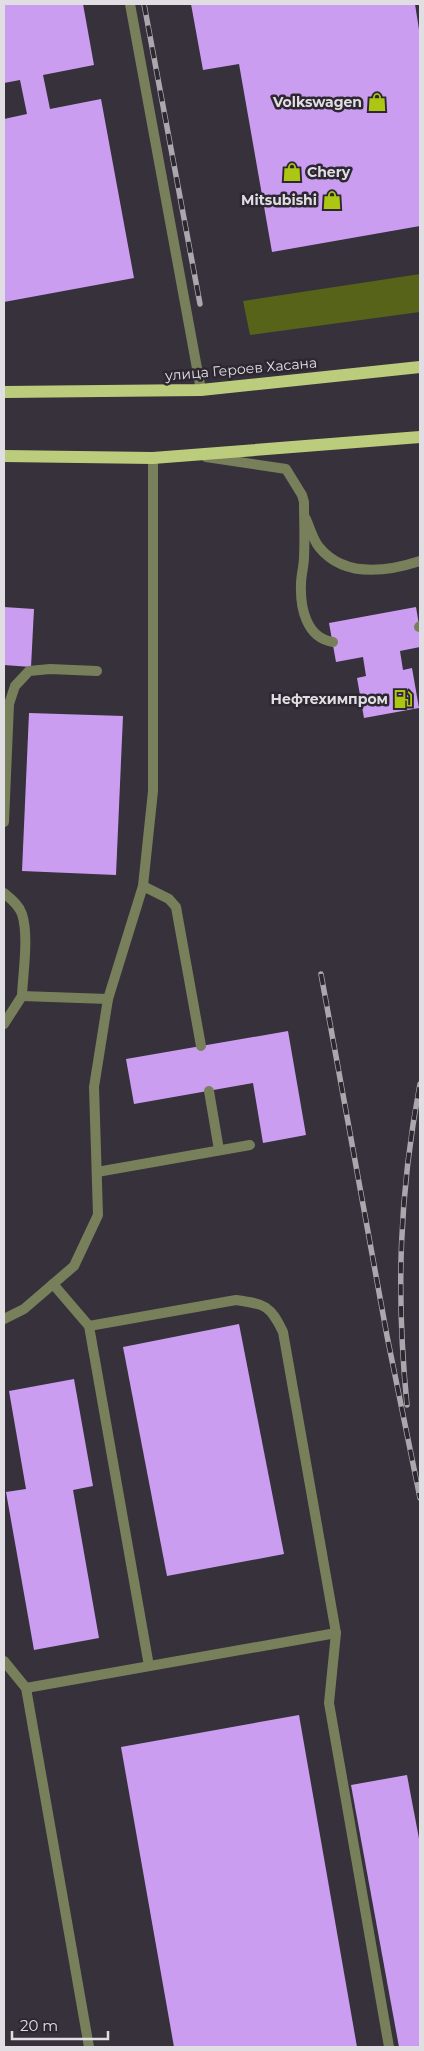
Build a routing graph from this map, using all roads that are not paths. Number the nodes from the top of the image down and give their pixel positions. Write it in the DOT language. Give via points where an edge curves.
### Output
graph roads {
  1 [pos="130,4"];
  2 [pos="420,367"];
  3 [pos="201,390"];
  4 [pos="4,392"];
  5 [pos="420,437"];
  6 [pos="190,455"];
  7 [pos="4,456"];
  8 [pos="153,458"];
  9 [pos="304,513"];
  10 [pos="420,561"];
  11 [pos="333,642"];
  12 [pos="97,671"];
  13 [pos="4,822"];
  14 [pos="143,886"];
  15 [pos="4,893"];
  16 [pos="22,996"];
  17 [pos="108,999"];
  18 [pos="4,1024"];
  19 [pos="201,1046"];
  20 [pos="209,1091"];
  21 [pos="250,1145"];
  22 [pos="219,1150"];
  23 [pos="97,1172"];
  24 [pos="53,1284"];
  25 [pos="4,1319"];
  26 [pos="89,1326"];
  27 [pos="336,1633"];
  28 [pos="4,1661"];
  29 [pos="149,1666"];
  30 [pos="26,1688"];
  31 [pos="89,2047"];
  32 [pos="389,2047"];
  1 -- 3 [label="lane"];
  2 -- 3 [label="main road, улица Героев Хасана"];
  3 -- 4 [label="main road, улица Героев Хасана"];
  5 -- 6 [label="main road"];
  6 -- 8 [label="main road"];
  6 -- 9 [label="lane" via="286,469 302,495"];
  7 -- 8 [label="main road"];
  8 -- 14 [label="lane" via="153,791"];
  9 -- 10 [label="lane" via="318,546 332,560 346,567 363,570 406,566"];
  9 -- 11 [label="lane" via="302,606 313,632 322,640"];
  12 -- 13 [label="lane" via="29,671 15,686 9,704"];
  14 -- 17 [label="lane"];
  14 -- 19 [label="lane" via="169,899 176,907"];
  15 -- 16 [label="lane" via="22,912 25,930"];
  16 -- 17 [label="lane"];
  16 -- 18 [label="lane"];
  17 -- 23 [label="lane" via="94,1087"];
  20 -- 22 [label="lane"];
  21 -- 22 [label="lane"];
  22 -- 23 [label="lane"];
  23 -- 24 [label="lane" via="98,1215 74,1266"];
  24 -- 25 [label="lane" via="24,1309"];
  24 -- 26 [label="lane"];
  26 -- 27 [label="lane" via="236,1300 259,1303 275,1313 283,1332"];
  26 -- 29 [label="lane"];
  27 -- 29 [label="lane"];
  27 -- 32 [label="lane" via="329,1703"];
  28 -- 30 [label="lane"];
  29 -- 30 [label="lane"];
  30 -- 31 [label="lane"];
}
